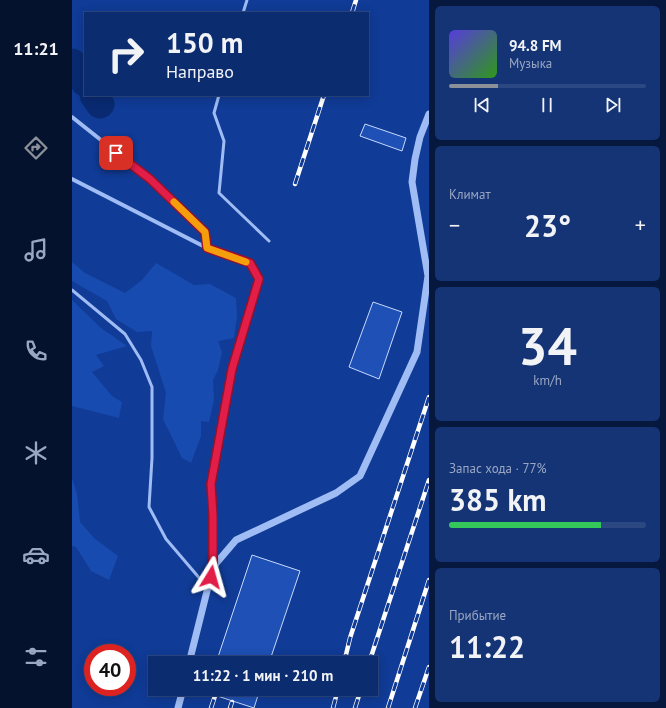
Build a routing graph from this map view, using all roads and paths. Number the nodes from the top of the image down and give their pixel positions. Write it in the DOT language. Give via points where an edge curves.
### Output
graph roads {
  1 [pos="247,0"];
  2 [pos="243,12"];
  3 [pos="219,96"];
  4 [pos="429,114"];
  5 [pos="72,118"];
  6 [pos="72,179"];
  7 [pos="269,241"];
  8 [pos="207,248"];
  9 [pos="72,290"];
  10 [pos="213,567"];
  11 [pos="208,588"];
  12 [pos="191,656"];
  13 [pos="181,696"];
  14 [pos="178,708"];
  1 -- 2 [label="lane"];
  3 -- 7 [label="lane" via="214,113 224,141 219,193"];
  4 -- 10 [label="street" via="420,137 412,182 428,276 417,352 360,476 336,494 236,540"];
  5 -- 8 [label="street" via="150,179 205,232"];
  6 -- 8 [label="street"];
  8 -- 10 [label="street" via="250,263 259,279 232,369 211,484"];
  9 -- 11 [label="lane" via="125,334 141,360 152,387 149,507 166,539"];
  10 -- 11 [label="street"];
  11 -- 12 [label="street"];
  13 -- 14 [label="street"];
}
